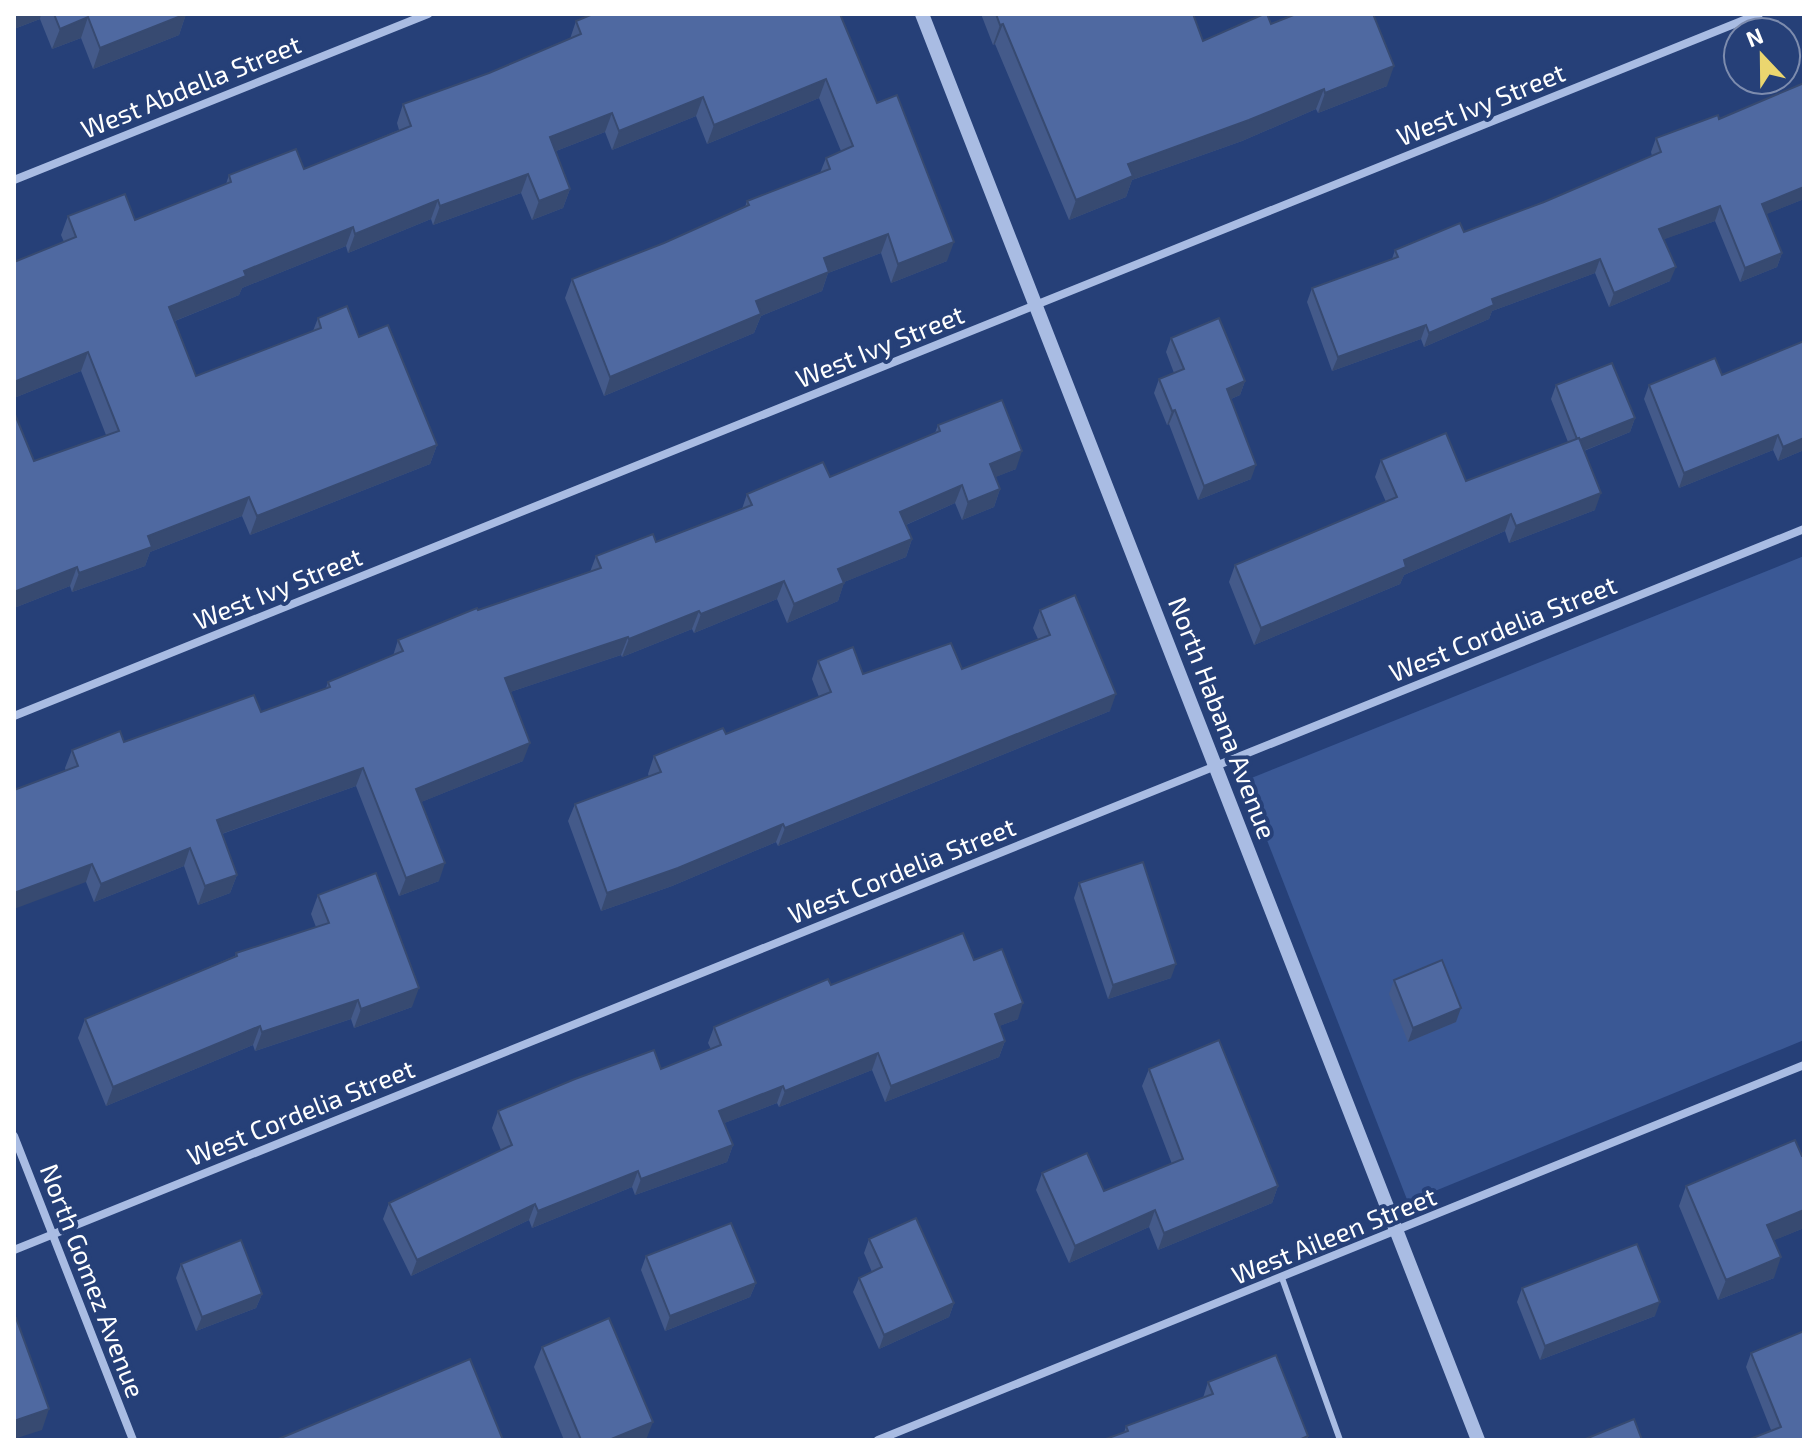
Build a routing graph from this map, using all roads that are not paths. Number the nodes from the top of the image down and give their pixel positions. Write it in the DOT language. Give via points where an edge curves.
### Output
graph roads {
  1 [pos="428,14"];
  2 [pos="922,14"];
  3 [pos="1759,14"];
  4 [pos="14,180"];
  5 [pos="1036,306"];
  6 [pos="1804,529"];
  7 [pos="14,716"];
  8 [pos="1215,767"];
  9 [pos="1804,1065"];
  10 [pos="14,1136"];
  11 [pos="1397,1232"];
  12 [pos="53,1234"];
  13 [pos="14,1250"];
  14 [pos="1282,1278"];
  15 [pos="133,1440"];
  16 [pos="878,1440"];
  17 [pos="1340,1440"];
  18 [pos="1478,1440"];
  1 -- 4 [label="street, West Abdella Street"];
  2 -- 5 [label="street, North Habana Avenue"];
  3 -- 5 [label="street, West Ivy Street"];
  5 -- 7 [label="street, West Ivy Street"];
  5 -- 8 [label="street, North Habana Avenue"];
  6 -- 8 [label="street, West Cordelia Street"];
  8 -- 11 [label="street, North Habana Avenue"];
  8 -- 12 [label="street, West Cordelia Street"];
  9 -- 11 [label="street, West Aileen Street"];
  10 -- 12 [label="street, North Gomez Avenue"];
  11 -- 14 [label="street, West Aileen Street"];
  11 -- 18 [label="street, North Habana Avenue"];
  12 -- 13 [label="street, West Cordelia Street"];
  12 -- 15 [label="street, North Gomez Avenue"];
  14 -- 16 [label="street, West Aileen Street"];
  14 -- 17 [label="lane"];
}
